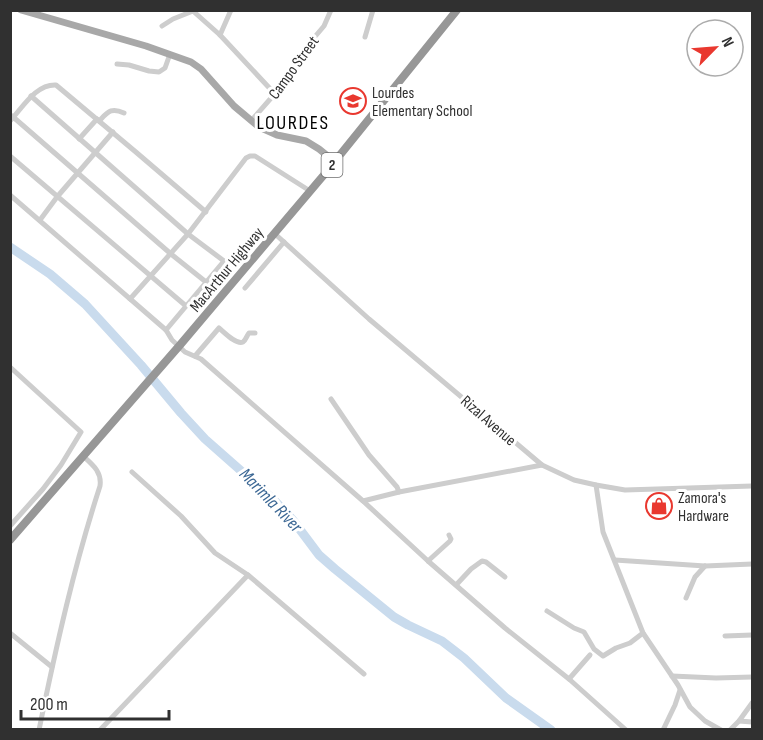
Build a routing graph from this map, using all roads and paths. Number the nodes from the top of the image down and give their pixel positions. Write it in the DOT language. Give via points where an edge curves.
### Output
graph roads {
  1 [pos="21,10"];
  2 [pos="231,10"];
  3 [pos="331,10"];
  4 [pos="373,10"];
  5 [pos="457,10"];
  6 [pos="192,11"];
  7 [pos="162,26"];
  8 [pos="220,35"];
  9 [pos="365,37"];
  10 [pos="170,54"];
  11 [pos="117,64"];
  12 [pos="275,94"];
  13 [pos="32,96"];
  14 [pos="124,113"];
  15 [pos="11,118"];
  16 [pos="98,120"];
  17 [pos="251,121"];
  18 [pos="113,132"];
  19 [pos="79,139"];
  20 [pos="95,153"];
  21 [pos="10,156"];
  22 [pos="335,162"];
  23 [pos="77,174"];
  24 [pos="310,191"];
  25 [pos="10,195"];
  26 [pos="57,196"];
  27 [pos="206,212"];
  28 [pos="40,220"];
  29 [pos="274,233"];
  30 [pos="188,234"];
  31 [pos="284,242"];
  32 [pos="171,254"];
  33 [pos="152,276"];
  34 [pos="206,282"];
  35 [pos="245,288"];
  36 [pos="130,299"];
  37 [pos="186,306"];
  38 [pos="166,330"];
  39 [pos="255,333"];
  40 [pos="195,356"];
  41 [pos="10,367"];
  42 [pos="331,399"];
  43 [pos="84,456"];
  44 [pos="542,465"];
  45 [pos="132,472"];
  46 [pos="596,485"];
  47 [pos="753,486"];
  48 [pos="399,492"];
  49 [pos="363,501"];
  50 [pos="10,526"];
  51 [pos="449,535"];
  52 [pos="10,540"];
  53 [pos="615,560"];
  54 [pos="428,561"];
  55 [pos="753,564"];
  56 [pos="705,566"];
  57 [pos="248,575"];
  58 [pos="505,577"];
  59 [pos="457,584"];
  60 [pos="686,598"];
  61 [pos="547,611"];
  62 [pos="10,633"];
  63 [pos="643,633"];
  64 [pos="753,635"];
  65 [pos="725,636"];
  66 [pos="590,655"];
  67 [pos="52,667"];
  68 [pos="364,674"];
  69 [pos="672,676"];
  70 [pos="753,677"];
  71 [pos="569,679"];
  72 [pos="680,689"];
  73 [pos="753,703"];
  74 [pos="739,721"];
  75 [pos="753,722"];
  76 [pos="39,729"];
  77 [pos="100,729"];
  78 [pos="626,729"];
  79 [pos="663,729"];
  80 [pos="720,729"];
  81 [pos="730,729"];
  1 -- 10 [label="main road"];
  2 -- 8 [label="street"];
  3 -- 12 [label="street, Campo Street" via="324,26"];
  4 -- 9 [label="street"];
  5 -- 22 [label="highway, MacArthur Highway / 2"];
  6 -- 7 [label="street"];
  6 -- 8 [label="street"];
  8 -- 12 [label="street"];
  10 -- 11 [label="street" via="165,68 155,73"];
  10 -- 17 [label="main road" via="196,65"];
  12 -- 17 [label="street, Campo Street"];
  13 -- 15 [label="street"];
  13 -- 16 [label="street" via="41,87 56,85"];
  13 -- 19 [label="street"];
  14 -- 16 [label="street" via="108,112"];
  15 -- 23 [label="street"];
  16 -- 18 [label="street"];
  16 -- 19 [label="street"];
  17 -- 22 [label="main road" via="268,132 306,141"];
  18 -- 20 [label="street"];
  18 -- 27 [label="street"];
  19 -- 20 [label="street"];
  20 -- 23 [label="street"];
  20 -- 30 [label="street"];
  21 -- 26 [label="street"];
  22 -- 24 [label="highway, MacArthur Highway / 2"];
  23 -- 26 [label="street"];
  23 -- 32 [label="street"];
  24 -- 27 [label="street" via="250,156"];
  24 -- 29 [label="highway, MacArthur Highway / 2"];
  25 -- 28 [label="street"];
  26 -- 28 [label="street"];
  26 -- 33 [label="street"];
  27 -- 30 [label="street"];
  28 -- 36 [label="street"];
  29 -- 31 [label="street, Rizal Avenue"];
  29 -- 43 [label="highway, MacArthur Highway / 2"];
  30 -- 32 [label="street"];
  30 -- 34 [label="street" via="224,261"];
  31 -- 35 [label="street"];
  31 -- 44 [label="street, Rizal Avenue"];
  32 -- 33 [label="street"];
  32 -- 34 [label="street"];
  33 -- 36 [label="street"];
  33 -- 37 [label="street"];
  34 -- 37 [label="street"];
  36 -- 38 [label="street"];
  37 -- 38 [label="street"];
  38 -- 40 [label="street" via="185,352"];
  39 -- 40 [label="street" via="249,333 240,342 219,328"];
  40 -- 49 [label="street"];
  41 -- 50 [label="street" via="81,432 43,489"];
  42 -- 48 [label="street"];
  43 -- 52 [label="highway, MacArthur Highway / 2"];
  43 -- 67 [label="street" via="98,471 101,481"];
  44 -- 46 [label="street, Rizal Avenue" via="568,478"];
  44 -- 48 [label="street"];
  45 -- 57 [label="street" via="215,553"];
  46 -- 47 [label="street, Rizal Avenue" via="625,490"];
  46 -- 53 [label="street" via="603,532"];
  48 -- 49 [label="street"];
  49 -- 54 [label="street"];
  51 -- 54 [label="street" via="450,541"];
  53 -- 56 [label="street"];
  53 -- 63 [label="street"];
  54 -- 59 [label="street"];
  55 -- 56 [label="street"];
  56 -- 60 [label="street"];
  57 -- 68 [label="street"];
  57 -- 77 [label="street"];
  58 -- 59 [label="street" via="482,561"];
  59 -- 71 [label="street"];
  61 -- 63 [label="street" via="584,632 603,656"];
  62 -- 67 [label="street"];
  63 -- 69 [label="street"];
  64 -- 65 [label="street"];
  66 -- 71 [label="street"];
  67 -- 76 [label="street"];
  69 -- 70 [label="street"];
  69 -- 72 [label="street"];
  71 -- 78 [label="street"];
  72 -- 79 [label="street"];
  72 -- 80 [label="street" via="694,712"];
  73 -- 74 [label="street"];
  74 -- 75 [label="street"];
  74 -- 81 [label="street"];
}
